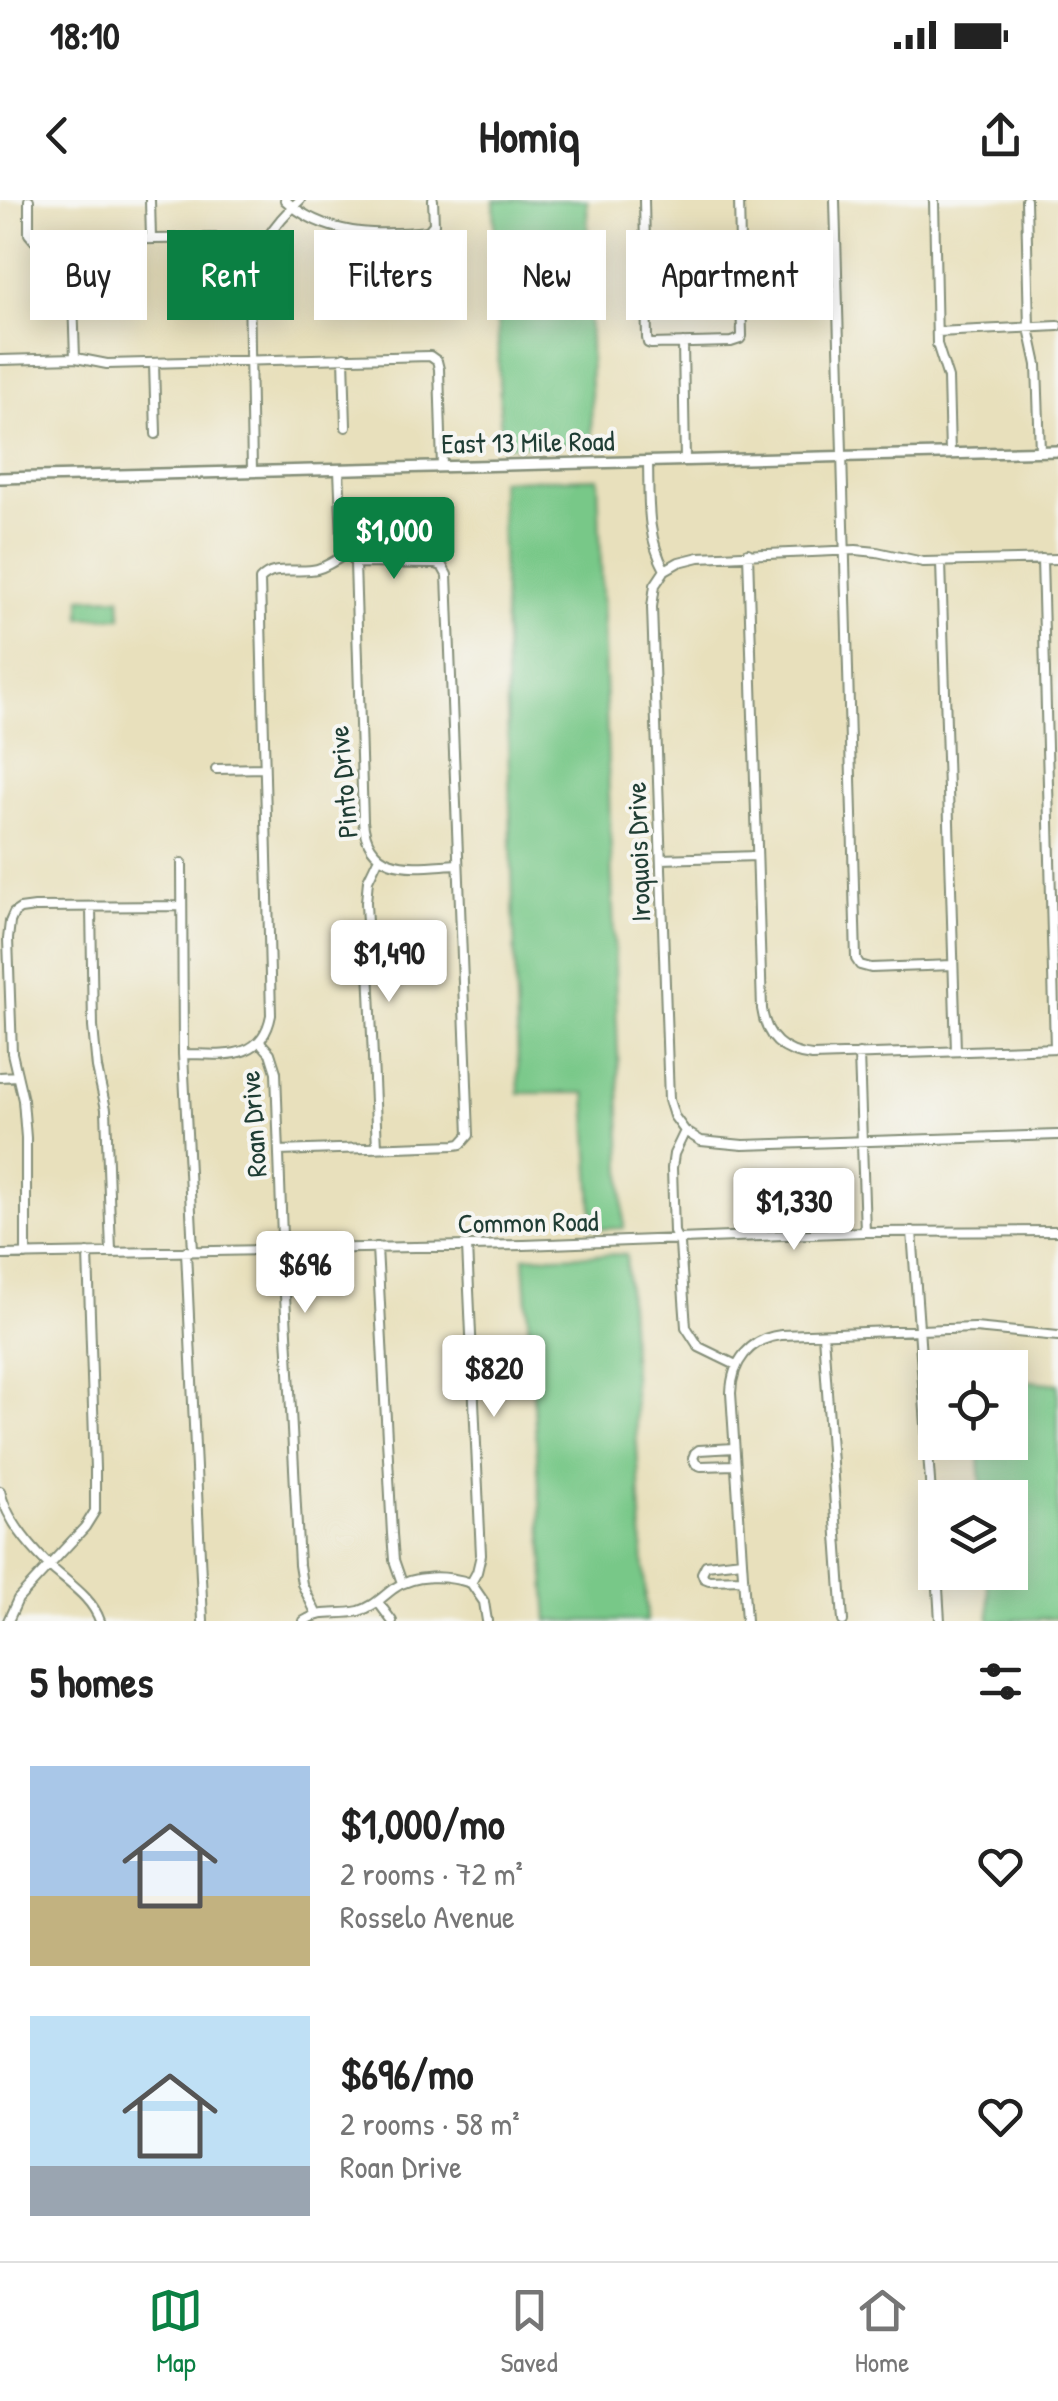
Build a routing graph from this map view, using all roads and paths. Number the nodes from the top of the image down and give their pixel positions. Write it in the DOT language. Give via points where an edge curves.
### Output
graph roads {
  1 [pos="29,200"];
  2 [pos="150,200"];
  3 [pos="433,200"];
  4 [pos="644,200"];
  5 [pos="739,200"];
  6 [pos="836,200"];
  7 [pos="934,200"];
  8 [pos="1026,200"];
  9 [pos="292,202"];
  10 [pos="271,230"];
  11 [pos="30,234"];
  12 [pos="147,239"];
  13 [pos="150,239"];
  14 [pos="167,239"];
  15 [pos="74,320"];
  16 [pos="248,320"];
  17 [pos="1058,326"];
  18 [pos="1030,328"];
  19 [pos="937,332"];
  20 [pos="683,343"];
  21 [pos="75,358"];
  22 [pos="344,358"];
  23 [pos="0,360"];
  24 [pos="249,360"];
  25 [pos="154,362"];
  26 [pos="346,426"];
  27 [pos="156,434"];
  28 [pos="1040,451"];
  29 [pos="1058,451"];
  30 [pos="950,453"];
  31 [pos="841,456"];
  32 [pos="685,461"];
  33 [pos="648,462"];
  34 [pos="442,467"];
  35 [pos="338,470"];
  36 [pos="252,472"];
  37 [pos="0,478"];
  38 [pos="844,550"];
  39 [pos="347,553"];
  40 [pos="748,553"];
  41 [pos="1058,558"];
  42 [pos="1042,559"];
  43 [pos="941,562"];
  44 [pos="355,564"];
  45 [pos="665,570"];
  46 [pos="216,768"];
  47 [pos="264,768"];
  48 [pos="757,856"];
  49 [pos="379,857"];
  50 [pos="661,860"];
  51 [pos="182,864"];
  52 [pos="457,864"];
  53 [pos="180,906"];
  54 [pos="90,907"];
  55 [pos="954,965"];
  56 [pos="5,992"];
  57 [pos="260,1042"];
  58 [pos="1057,1048"];
  59 [pos="956,1051"];
  60 [pos="183,1054"];
  61 [pos="860,1054"];
  62 [pos="17,1076"];
  63 [pos="0,1077"];
  64 [pos="684,1131"];
  65 [pos="1058,1135"];
  66 [pos="862,1141"];
  67 [pos="377,1147"];
  68 [pos="279,1151"];
  69 [pos="912,1231"];
  70 [pos="1058,1231"];
  71 [pos="865,1232"];
  72 [pos="678,1239"];
  73 [pos="467,1246"];
  74 [pos="376,1247"];
  75 [pos="282,1249"];
  76 [pos="190,1251"];
  77 [pos="88,1252"];
  78 [pos="111,1252"];
  79 [pos="0,1255"];
  80 [pos="26,1255"];
  81 [pos="920,1330"];
  82 [pos="823,1334"];
  83 [pos="1058,1336"];
  84 [pos="736,1365"];
  85 [pos="734,1448"];
  86 [pos="736,1465"];
  87 [pos="930,1480"];
  88 [pos="0,1492"];
  89 [pos="12,1519"];
  90 [pos="0,1524"];
  91 [pos="742,1562"];
  92 [pos="50,1565"];
  93 [pos="743,1579"];
  94 [pos="402,1583"];
  95 [pos="471,1583"];
  96 [pos="937,1590"];
  97 [pos="378,1602"];
  98 [pos="316,1613"];
  99 [pos="8,1621"];
  100 [pos="100,1621"];
  101 [pos="203,1621"];
  102 [pos="304,1621"];
  103 [pos="392,1621"];
  104 [pos="486,1621"];
  105 [pos="746,1621"];
  106 [pos="843,1621"];
  107 [pos="940,1621"];
  1 -- 11 [label="street"];
  2 -- 13 [label="street"];
  3 -- 9 [label="street" via="430,230 369,233 322,224"];
  4 -- 20 [label="street" via="648,343"];
  5 -- 20 [label="street" via="742,336"];
  6 -- 31 [label="street"];
  7 -- 19 [label="street"];
  8 -- 18 [label="street"];
  9 -- 10 [label="street"];
  12 -- 13 [label="street"];
  13 -- 14 [label="street"];
  15 -- 21 [label="street"];
  16 -- 24 [label="street"];
  17 -- 18 [label="street"];
  18 -- 19 [label="street"];
  18 -- 28 [label="street"];
  19 -- 30 [label="street" via="948,378"];
  20 -- 32 [label="street"];
  21 -- 23 [label="street"];
  21 -- 25 [label="street"];
  22 -- 24 [label="street"];
  22 -- 26 [label="street"];
  22 -- 34 [label="street" via="430,356 438,365"];
  24 -- 25 [label="street"];
  24 -- 36 [label="street"];
  25 -- 27 [label="street"];
  28 -- 29 [label="main road, East 13 Mile Road"];
  28 -- 30 [label="main road, East 13 Mile Road"];
  30 -- 31 [label="main road, East 13 Mile Road"];
  31 -- 32 [label="main road, East 13 Mile Road"];
  31 -- 38 [label="street"];
  32 -- 33 [label="main road, East 13 Mile Road"];
  33 -- 34 [label="main road, East 13 Mile Road"];
  33 -- 45 [label="street" via="650,536"];
  34 -- 35 [label="main road, East 13 Mile Road"];
  35 -- 36 [label="main road, East 13 Mile Road"];
  35 -- 39 [label="street"];
  36 -- 37 [label="main road, East 13 Mile Road"];
  38 -- 40 [label="street"];
  38 -- 43 [label="street"];
  38 -- 55 [label="street" via="856,959 871,968"];
  39 -- 44 [label="street"];
  39 -- 47 [label="street, Roan Drive" via="317,569 262,576"];
  40 -- 45 [label="street" via="694,557"];
  40 -- 48 [label="street"];
  41 -- 42 [label="street"];
  42 -- 43 [label="street"];
  42 -- 58 [label="street"];
  43 -- 55 [label="street"];
  44 -- 49 [label="street, Pinto Drive" via="363,821"];
  44 -- 52 [label="street" via="430,563 442,566 448,582"];
  45 -- 50 [label="street, Iroquois Drive" via="652,598"];
  46 -- 47 [label="street"];
  47 -- 57 [label="street, Roan Drive" via="272,1007"];
  48 -- 50 [label="street"];
  48 -- 61 [label="street" via="765,1026 776,1042 800,1054"];
  49 -- 52 [label="street" via="410,867"];
  49 -- 67 [label="street, Pinto Drive" via="366,902"];
  50 -- 64 [label="street, Iroquois Drive" via="669,1100"];
  51 -- 53 [label="street"];
  52 -- 67 [label="street" via="466,1140"];
  53 -- 54 [label="street"];
  53 -- 60 [label="street"];
  54 -- 56 [label="street" via="14,913"];
  54 -- 78 [label="street"];
  55 -- 59 [label="street"];
  56 -- 62 [label="street"];
  57 -- 60 [label="street" via="236,1054"];
  57 -- 68 [label="street, Roan Drive" via="276,1072"];
  58 -- 59 [label="street"];
  59 -- 61 [label="street"];
  60 -- 76 [label="street"];
  61 -- 66 [label="street"];
  62 -- 63 [label="street"];
  62 -- 80 [label="street" via="26,1138"];
  64 -- 66 [label="street" via="701,1141 743,1145"];
  64 -- 72 [label="street" via="672,1168"];
  65 -- 66 [label="street"];
  66 -- 71 [label="street"];
  67 -- 68 [label="street"];
  68 -- 75 [label="street, Roan Drive"];
  69 -- 70 [label="street, Common Road"];
  69 -- 71 [label="street, Common Road"];
  69 -- 81 [label="street"];
  71 -- 72 [label="street, Common Road"];
  72 -- 73 [label="street, Common Road"];
  72 -- 84 [label="street" via="686,1327 700,1346"];
  73 -- 74 [label="street, Common Road"];
  73 -- 95 [label="street" via="480,1555"];
  74 -- 75 [label="street, Common Road"];
  74 -- 94 [label="street" via="392,1547"];
  75 -- 76 [label="street, Common Road"];
  75 -- 98 [label="street, Roan Drive" via="299,1571"];
  76 -- 78 [label="street, Common Road"];
  76 -- 101 [label="street"];
  77 -- 78 [label="street, Common Road"];
  77 -- 80 [label="street, Common Road"];
  77 -- 92 [label="street" via="96,1502 85,1527"];
  79 -- 80 [label="street, Common Road"];
  81 -- 82 [label="street"];
  81 -- 83 [label="street"];
  81 -- 87 [label="street"];
  82 -- 84 [label="street" via="767,1337"];
  82 -- 106 [label="street"];
  84 -- 85 [label="street"];
  85 -- 86 [label="street"];
  85 -- 86 [label="street" via="699,1450 693,1458 700,1466"];
  86 -- 91 [label="street"];
  88 -- 89 [label="street"];
  89 -- 90 [label="street"];
  89 -- 92 [label="street"];
  91 -- 93 [label="street"];
  91 -- 93 [label="street" via="709,1564 702,1573 709,1580"];
  92 -- 99 [label="street" via="18,1599"];
  92 -- 100 [label="street" via="87,1598"];
  93 -- 105 [label="street"];
  94 -- 95 [label="street" via="447,1577"];
  94 -- 97 [label="street"];
  95 -- 104 [label="street" via="484,1602"];
  96 -- 107 [label="street"];
  97 -- 98 [label="street" via="356,1611"];
  97 -- 103 [label="street"];
  98 -- 102 [label="street"];
}
